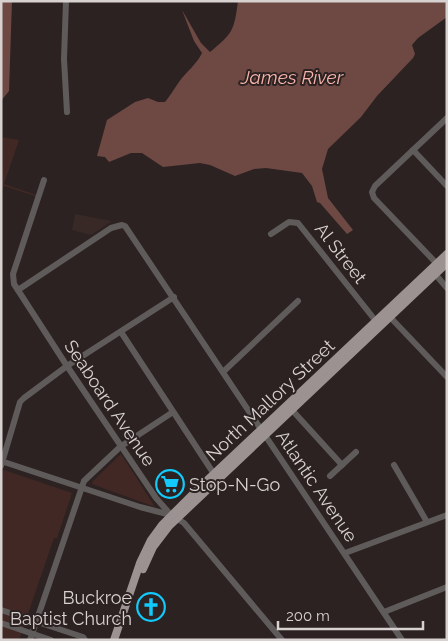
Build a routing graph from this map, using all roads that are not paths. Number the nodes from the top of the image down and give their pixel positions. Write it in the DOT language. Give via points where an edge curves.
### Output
graph roads {
  1 [pos="66,1"];
  2 [pos="67,112"];
  3 [pos="447,118"];
  4 [pos="413,150"];
  5 [pos="44,180"];
  6 [pos="447,186"];
  7 [pos="271,234"];
  8 [pos="447,254"];
  9 [pos="440,267"];
  10 [pos="447,288"];
  11 [pos="18,290"];
  12 [pos="174,297"];
  13 [pos="298,301"];
  14 [pos="390,317"];
  15 [pos="377,324"];
  16 [pos="121,332"];
  17 [pos="67,366"];
  18 [pos="223,372"];
  19 [pos="447,378"];
  20 [pos="292,410"];
  21 [pos="173,412"];
  22 [pos="263,432"];
  23 [pos="120,447"];
  24 [pos="356,452"];
  25 [pos="2,463"];
  26 [pos="342,464"];
  27 [pos="394,465"];
  28 [pos="214,474"];
  29 [pos="330,476"];
  30 [pos="81,488"];
  31 [pos="447,514"];
  32 [pos="175,516"];
  33 [pos="427,522"];
  34 [pos="345,554"];
  35 [pos="447,587"];
  36 [pos="1,610"];
  37 [pos="384,612"];
  38 [pos="36,622"];
  39 [pos="1,623"];
  40 [pos="31,637"];
  41 [pos="51,640"];
  42 [pos="85,640"];
  43 [pos="114,640"];
  44 [pos="120,640"];
  45 [pos="282,640"];
  46 [pos="402,640"];
  1 -- 2 [label="street" via="64,59"];
  3 -- 4 [label="street"];
  4 -- 6 [label="street"];
  4 -- 9 [label="street" via="375,186 372,195"];
  5 -- 11 [label="street" via="13,274"];
  7 -- 15 [label="street, Al Street" via="289,222 298,223"];
  8 -- 9 [label="main road, North Mallory Street"];
  9 -- 10 [label="street"];
  9 -- 14 [label="main road, North Mallory Street"];
  9 -- 15 [label="main road, North Mallory Street"];
  11 -- 12 [label="street, Atlantic Avenue" via="111,228 124,225"];
  11 -- 17 [label="street, Seaboard Avenue"];
  12 -- 16 [label="street"];
  12 -- 18 [label="street, Atlantic Avenue"];
  13 -- 18 [label="street"];
  14 -- 15 [label="main road, North Mallory Street"];
  14 -- 19 [label="street"];
  15 -- 20 [label="main road, North Mallory Street"];
  15 -- 22 [label="main road, North Mallory Street"];
  16 -- 17 [label="street"];
  16 -- 21 [label="street"];
  17 -- 23 [label="street, Seaboard Avenue"];
  17 -- 25 [label="street" via="20,402"];
  18 -- 22 [label="street, Atlantic Avenue"];
  20 -- 22 [label="main road, North Mallory Street"];
  20 -- 26 [label="street"];
  21 -- 23 [label="street"];
  21 -- 28 [label="street"];
  22 -- 28 [label="main road, North Mallory Street"];
  22 -- 32 [label="main road, North Mallory Street"];
  22 -- 34 [label="street, Atlantic Avenue"];
  23 -- 30 [label="street" via="84,481"];
  23 -- 32 [label="street, Seaboard Avenue" via="156,498"];
  24 -- 26 [label="street"];
  25 -- 30 [label="street"];
  26 -- 29 [label="street"];
  27 -- 33 [label="street"];
  28 -- 32 [label="main road, North Mallory Street"];
  30 -- 32 [label="street"];
  30 -- 38 [label="street"];
  31 -- 33 [label="street"];
  32 -- 43 [label="main road, North Mallory Street" via="156,533 143,555"];
  32 -- 44 [label="main road, North Mallory Street" via="146,562"];
  32 -- 45 [label="street, Seaboard Avenue"];
  33 -- 34 [label="street"];
  34 -- 37 [label="street, Atlantic Avenue"];
  35 -- 37 [label="street"];
  36 -- 38 [label="street"];
  37 -- 46 [label="street, Atlantic Avenue"];
  38 -- 40 [label="street"];
  38 -- 42 [label="street"];
  39 -- 40 [label="street"];
  40 -- 41 [label="street"];
}
